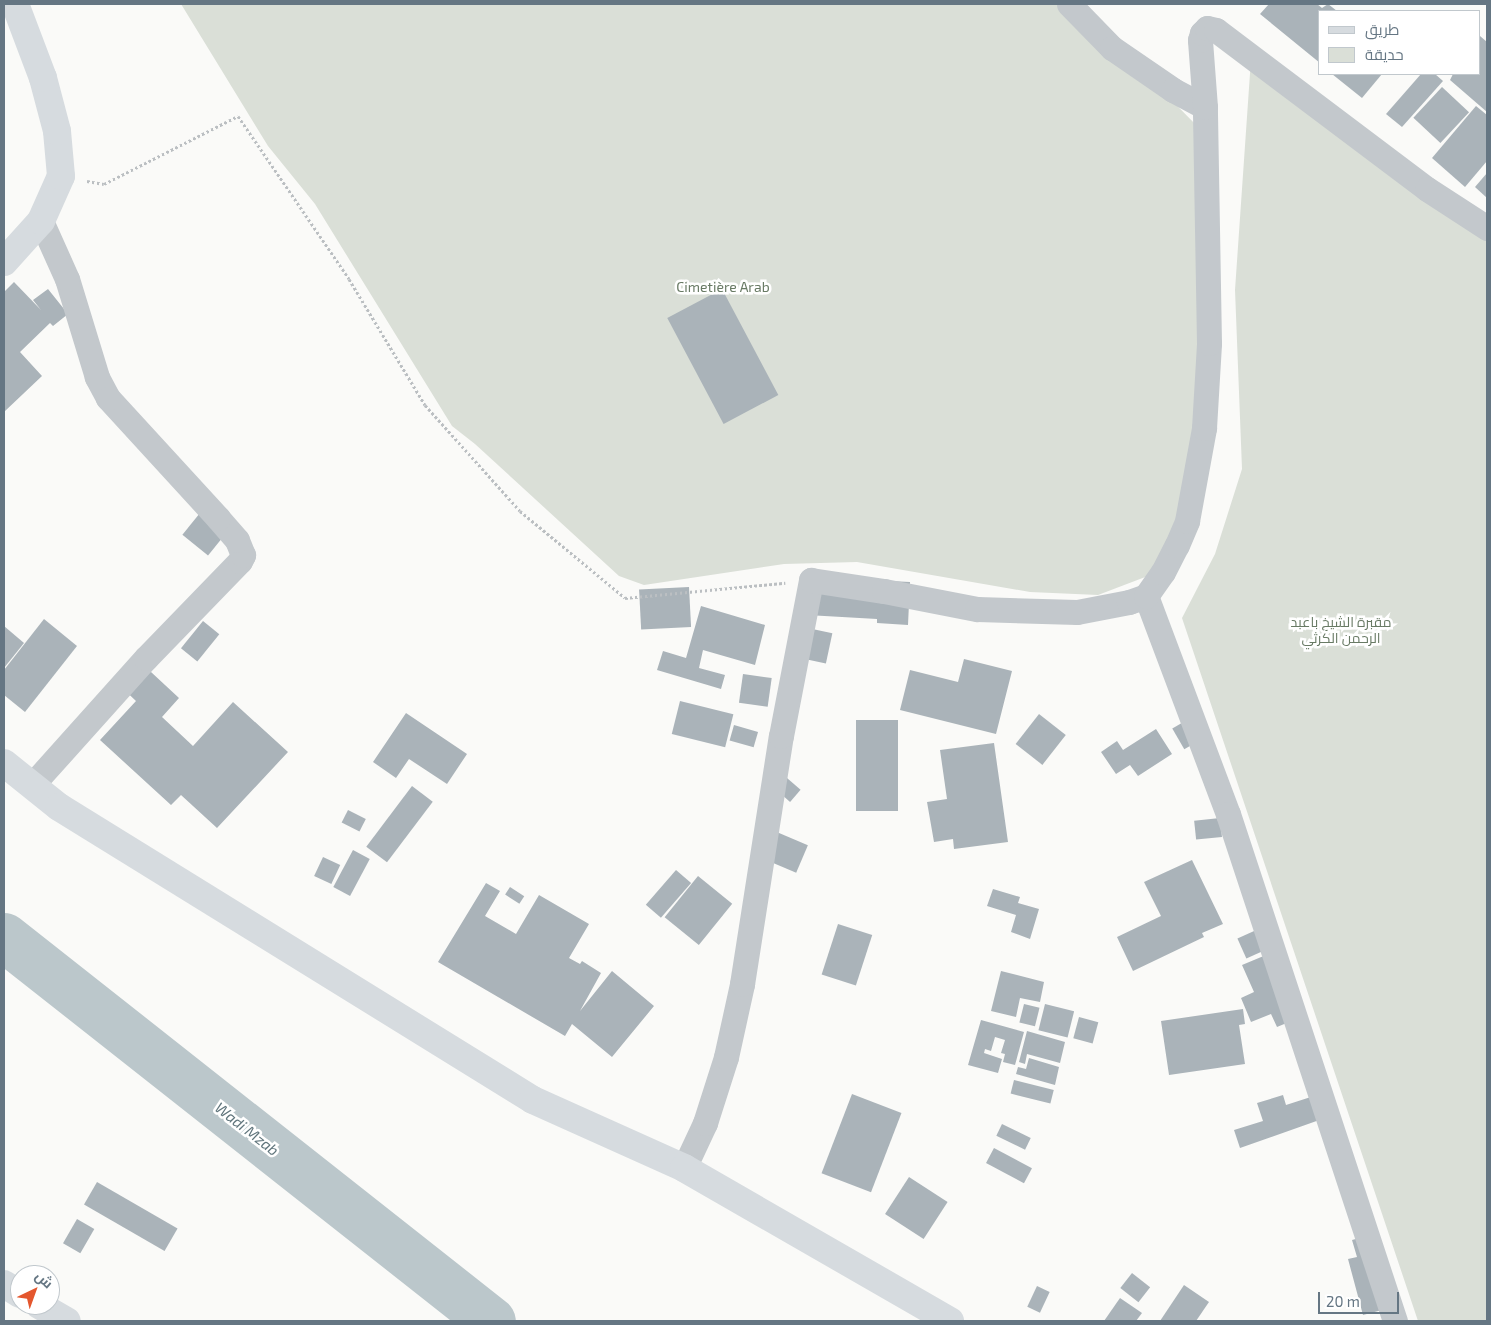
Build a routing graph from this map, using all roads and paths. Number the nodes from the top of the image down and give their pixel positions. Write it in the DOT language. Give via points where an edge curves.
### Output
graph roads {
  1 [pos="15,4"];
  2 [pos="1068,4"];
  3 [pos="1205,107"];
  4 [pos="61,176"];
  5 [pos="41,221"];
  6 [pos="1487,228"];
  7 [pos="4,262"];
  8 [pos="811,580"];
  9 [pos="1146,596"];
  10 [pos="4,763"];
  11 [pos="32,785"];
  12 [pos="684,1168"];
  13 [pos="950,1321"];
  14 [pos="1395,1321"];
  1 -- 4 [label="main road" via="43,78 57,131"];
  2 -- 3 [label="street" via="1112,48 1172,90"];
  3 -- 6 [label="street" via="1200,40 1206,28 1216,30 1426,189"];
  3 -- 9 [label="street" via="1209,343 1204,428 1187,521 1163,572"];
  4 -- 5 [label="main road"];
  4 -- 8 [label="path" via="104,184 238,116 349,279 426,406 520,511 625,598"];
  5 -- 7 [label="main road"];
  5 -- 11 [label="street" via="67,279 97,377 108,398 218,518 236,540 243,555"];
  8 -- 9 [label="street" via="977,609 1032,612 1078,612"];
  8 -- 12 [label="street" via="781,736 742,984 728,1048 705,1124"];
  9 -- 14 [label="street" via="1228,814"];
  10 -- 11 [label="main road"];
  11 -- 12 [label="main road" via="59,807 533,1100"];
  12 -- 13 [label="main road"];
}
